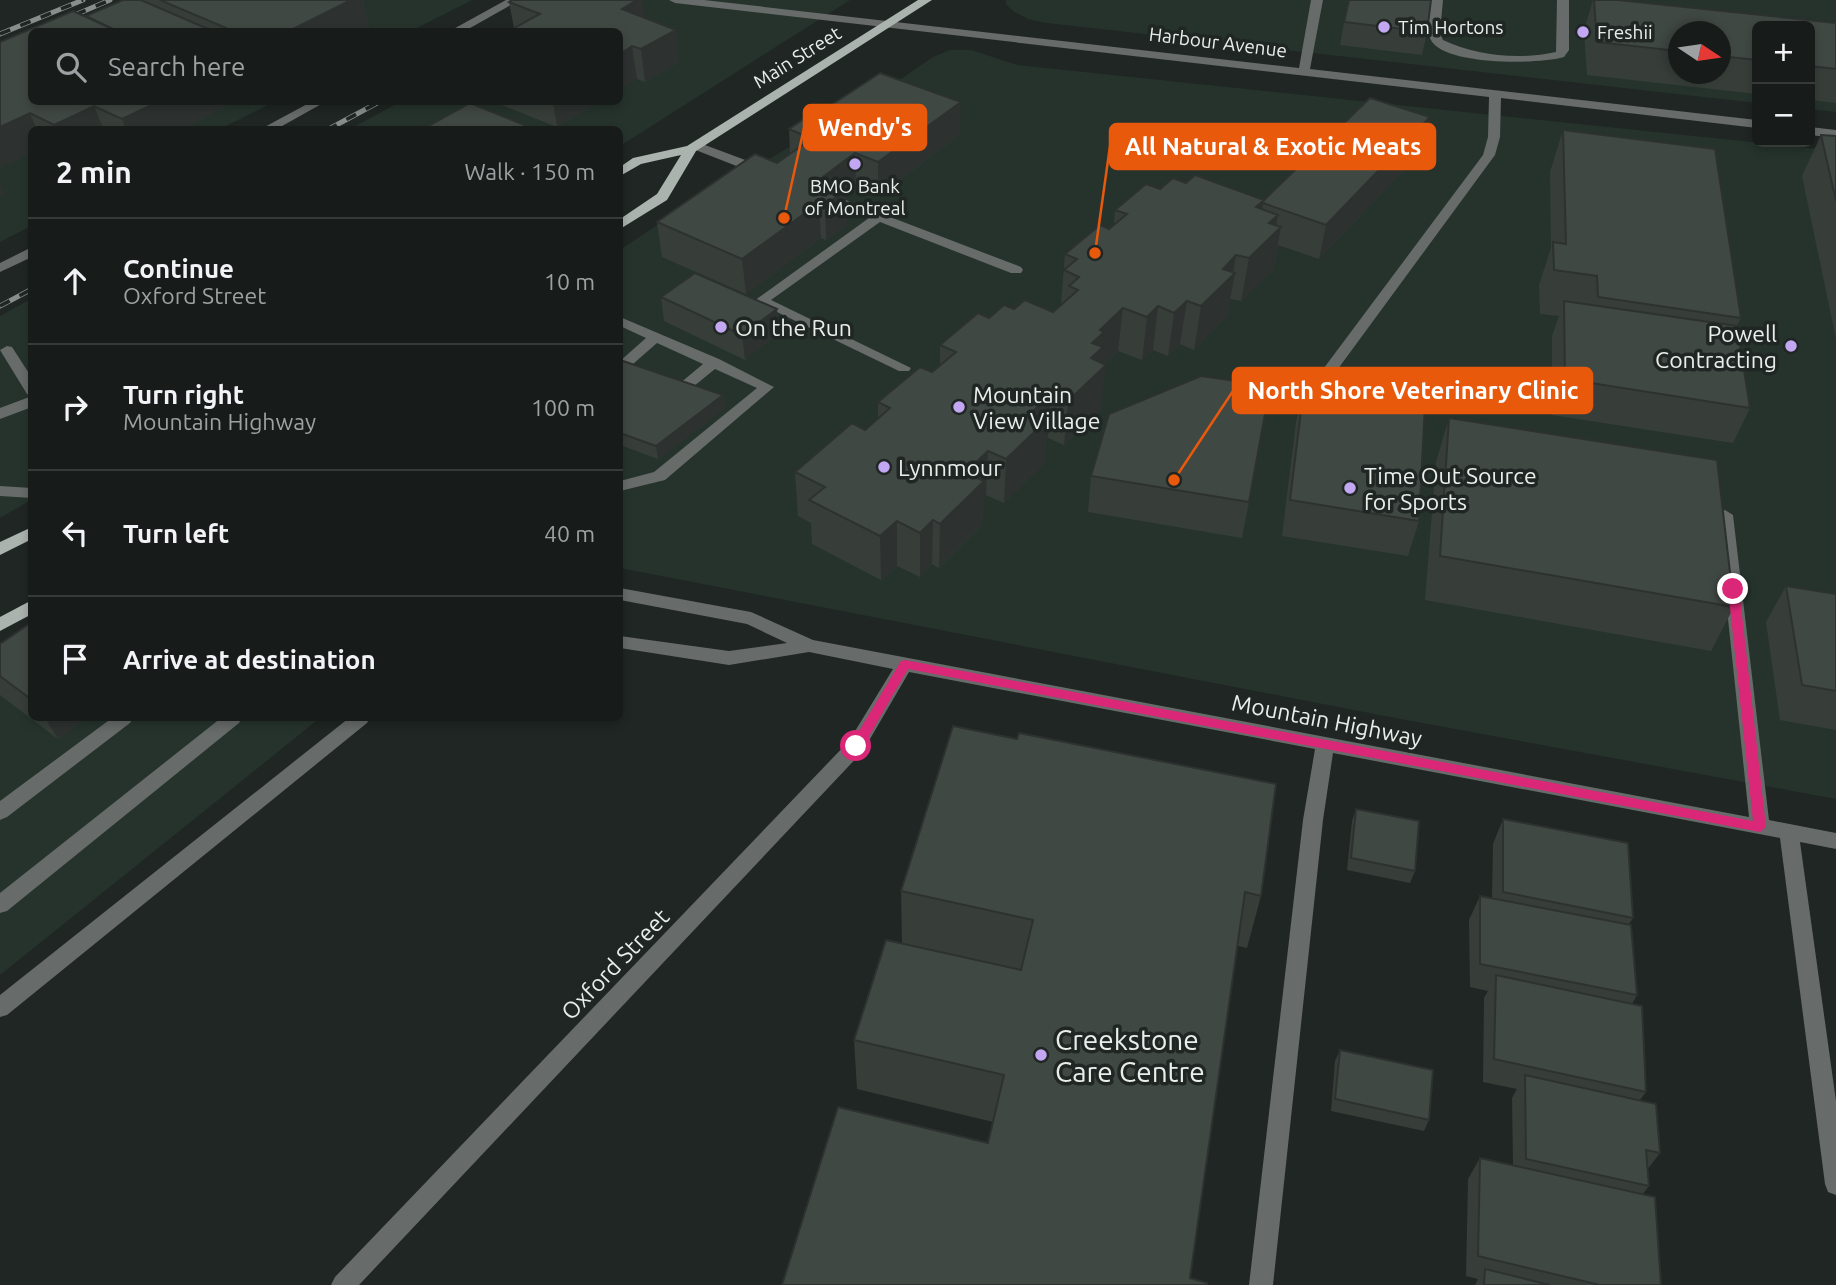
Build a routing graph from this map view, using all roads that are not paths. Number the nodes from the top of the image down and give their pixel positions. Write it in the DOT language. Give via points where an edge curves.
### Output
graph roads {
  1 [pos="513,0"];
  2 [pos="675,0"];
  3 [pos="926,0"];
  4 [pos="1317,0"];
  5 [pos="1437,0"];
  6 [pos="1563,0"];
  7 [pos="890,23"];
  8 [pos="460,28"];
  9 [pos="1304,72"];
  10 [pos="1495,94"];
  11 [pos="313,105"];
  12 [pos="1752,123"];
  13 [pos="273,126"];
  14 [pos="1815,132"];
  15 [pos="1836,134"];
  16 [pos="694,148"];
  17 [pos="623,170"];
  18 [pos="772,175"];
  19 [pos="838,201"];
  20 [pos="878,217"];
  21 [pos="623,223"];
  22 [pos="28,253"];
  23 [pos="0,268"];
  24 [pos="1016,270"];
  25 [pos="623,322"];
  26 [pos="654,338"];
  27 [pos="7,350"];
  28 [pos="714,362"];
  29 [pos="623,365"];
  30 [pos="904,368"];
  31 [pos="28,384"];
  32 [pos="678,392"];
  33 [pos="28,403"];
  34 [pos="1494,407"];
  35 [pos="0,414"];
  36 [pos="623,485"];
  37 [pos="16,492"];
  38 [pos="28,505"];
  39 [pos="1725,515"];
  40 [pos="28,534"];
  41 [pos="0,549"];
  42 [pos="623,595"];
  43 [pos="28,608"];
  44 [pos="0,625"];
  45 [pos="623,642"];
  46 [pos="810,646"];
  47 [pos="905,664"];
  48 [pos="120,721"];
  49 [pos="229,721"];
  50 [pos="357,721"];
  51 [pos="1325,744"];
  52 [pos="0,812"];
  53 [pos="1760,827"];
  54 [pos="1789,832"];
  55 [pos="1836,841"];
  56 [pos="0,905"];
  57 [pos="0,1007"];
  58 [pos="1836,1184"];
  59 [pos="343,1285"];
  60 [pos="1261,1285"];
  1 -- 8 [label="street"];
  2 -- 7 [label="street, Harbour Avenue"];
  3 -- 7 [label="main road, Main Street"];
  4 -- 9 [label="street"];
  5 -- 6 [label="street" via="1434,33 1438,41 1463,52 1529,60 1547,59 1563,50"];
  7 -- 9 [label="street, Harbour Avenue"];
  7 -- 16 [label="main road, Main Street"];
  9 -- 10 [label="street, Harbour Avenue"];
  10 -- 12 [label="street, Harbour Avenue"];
  10 -- 34 [label="street" via="1489,155 1322,380"];
  11 -- 13 [label="street"];
  14 -- 15 [label="street"];
  16 -- 17 [label="main road, Main Street" via="637,161"];
  16 -- 18 [label="street"];
  16 -- 21 [label="main road, Main Street" via="662,197"];
  19 -- 20 [label="street"];
  20 -- 24 [label="street"];
  20 -- 30 [label="street" via="761,301"];
  22 -- 23 [label="street"];
  25 -- 26 [label="street"];
  26 -- 28 [label="street"];
  26 -- 29 [label="street"];
  27 -- 31 [label="street"];
  28 -- 32 [label="street"];
  28 -- 36 [label="street" via="767,387 659,476"];
  33 -- 35 [label="street"];
  37 -- 38 [label="street"];
  39 -- 53 [label="street"];
  40 -- 41 [label="main road"];
  42 -- 46 [label="street, Mountain Highway" via="751,618"];
  43 -- 44 [label="main road"];
  45 -- 46 [label="street, Mountain Highway" via="729,659"];
  46 -- 47 [label="street, Mountain Highway"];
  47 -- 51 [label="street, Mountain Highway"];
  47 -- 59 [label="street, Oxford Street" via="856,746"];
  48 -- 52 [label="street"];
  49 -- 56 [label="street"];
  50 -- 57 [label="street"];
  51 -- 53 [label="street, Mountain Highway"];
  51 -- 60 [label="street"];
  53 -- 54 [label="street, Mountain Highway"];
  54 -- 55 [label="street, Mountain Highway"];
  54 -- 58 [label="street"];
}
